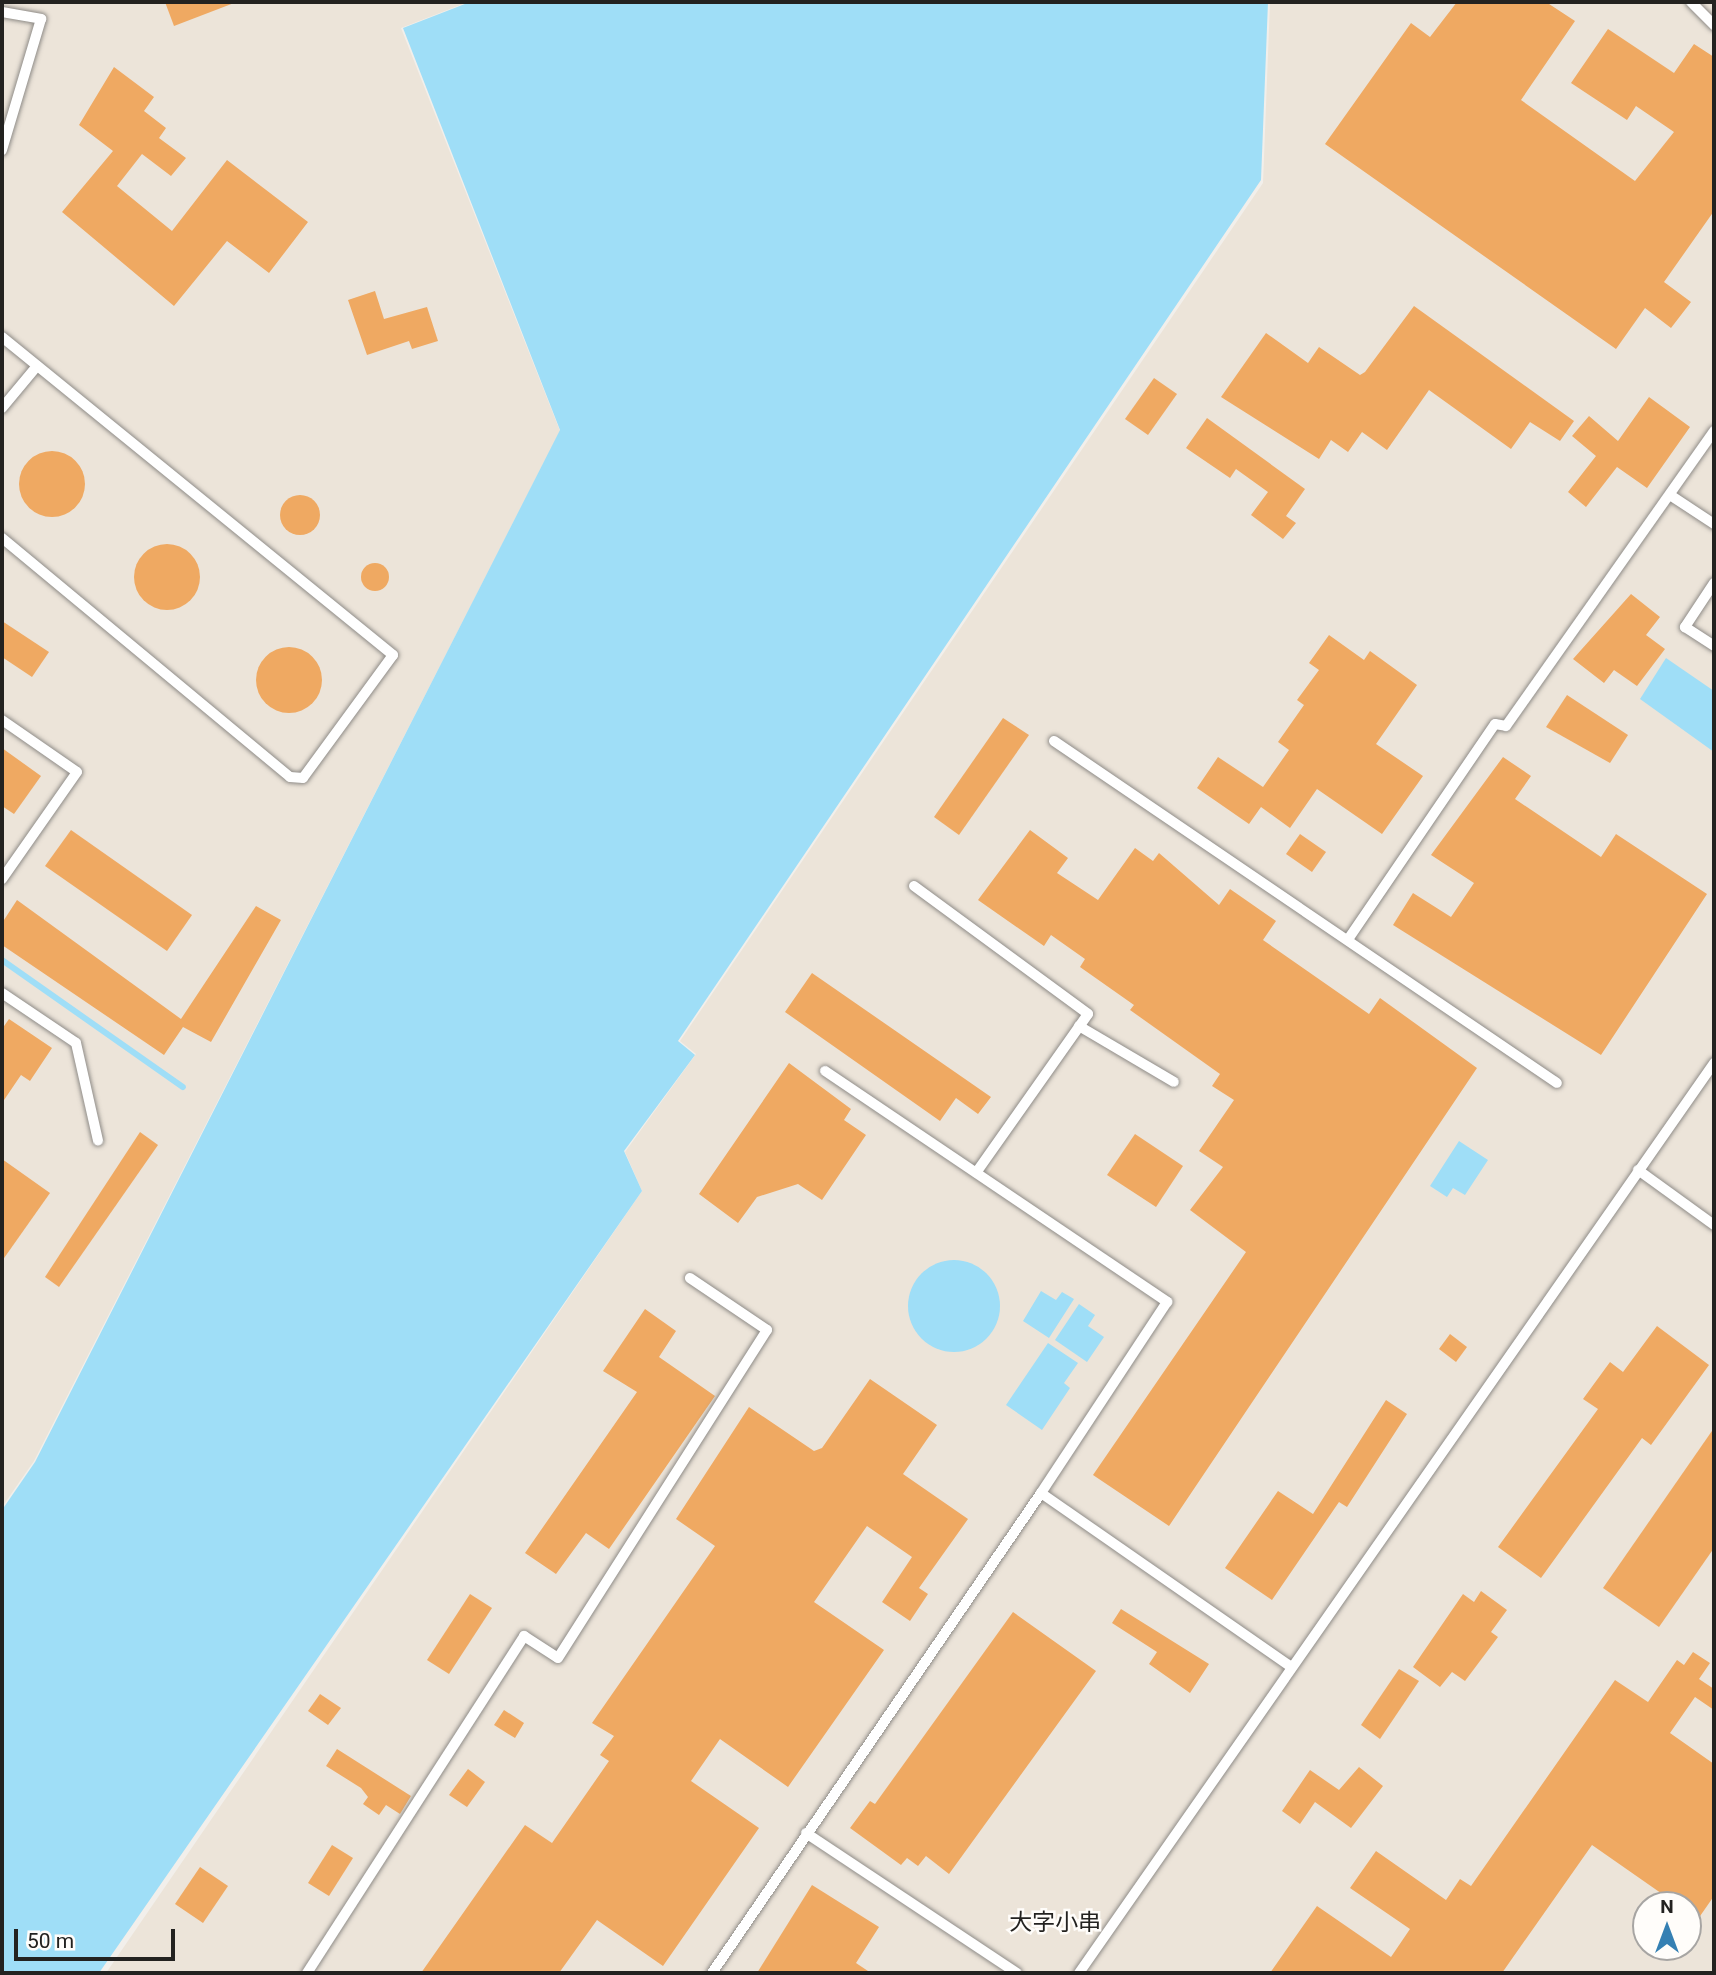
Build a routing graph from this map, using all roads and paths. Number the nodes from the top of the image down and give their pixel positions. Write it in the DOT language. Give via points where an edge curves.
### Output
graph roads {
  1 [pos="1691,2"];
  2 [pos="2,12"];
  3 [pos="1714,26"];
  4 [pos="2,150"];
  5 [pos="2,337"];
  6 [pos="37,366"];
  7 [pos="2,408"];
  8 [pos="1714,431"];
  9 [pos="1670,495"];
  10 [pos="1714,524"];
  11 [pos="2,538"];
  12 [pos="1714,583"];
  13 [pos="1714,646"];
  14 [pos="2,720"];
  15 [pos="1054,741"];
  16 [pos="2,879"];
  17 [pos="914,886"];
  18 [pos="1349,938"];
  19 [pos="2,993"];
  20 [pos="1079,1026"];
  21 [pos="1714,1063"];
  22 [pos="825,1071"];
  23 [pos="1174,1082"];
  24 [pos="1557,1083"];
  25 [pos="98,1141"];
  26 [pos="1638,1170"];
  27 [pos="976,1173"];
  28 [pos="1714,1225"];
  29 [pos="691,1278"];
  30 [pos="1041,1493"];
  31 [pos="1291,1667"];
  32 [pos="806,1833"];
  33 [pos="307,1973"];
  34 [pos="712,1973"];
  35 [pos="1017,1973"];
  36 [pos="1079,1973"];
  1 -- 3 [label="lane"];
  2 -- 4 [label="lane" via="41,19"];
  5 -- 6 [label="lane"];
  6 -- 7 [label="lane"];
  6 -- 11 [label="lane" via="393,655 303,778 290,777"];
  8 -- 9 [label="lane"];
  9 -- 10 [label="lane"];
  9 -- 18 [label="lane" via="1506,726 1495,724"];
  12 -- 13 [label="lane" via="1685,627"];
  14 -- 16 [label="lane" via="77,772"];
  15 -- 18 [label="lane"];
  17 -- 20 [label="lane" via="1088,1014"];
  18 -- 24 [label="lane"];
  19 -- 25 [label="lane" via="76,1043"];
  20 -- 23 [label="lane"];
  20 -- 27 [label="lane"];
  21 -- 26 [label="lane"];
  22 -- 27 [label="lane"];
  26 -- 28 [label="lane"];
  26 -- 31 [label="lane"];
  27 -- 30 [label="lane" via="1167,1302"];
  29 -- 33 [label="lane" via="767,1330 558,1658 524,1636"];
  30 -- 31 [label="lane"];
  30 -- 32 [label="lane"];
  31 -- 36 [label="lane"];
  32 -- 34 [label="lane"];
  32 -- 35 [label="lane"];
}
